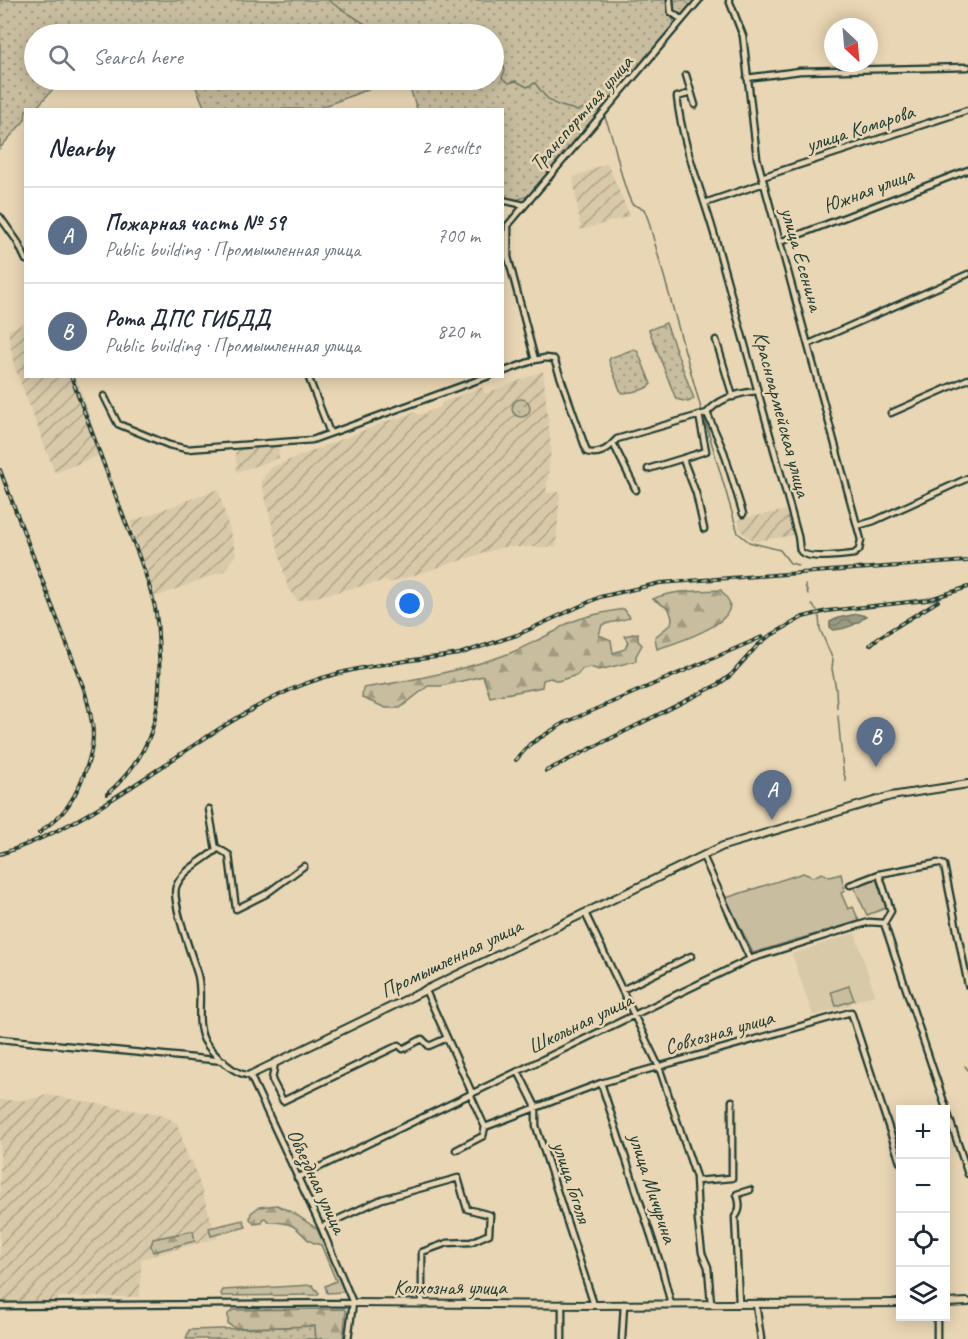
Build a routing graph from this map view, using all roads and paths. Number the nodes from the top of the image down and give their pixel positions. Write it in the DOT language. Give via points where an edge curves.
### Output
graph roads {
  1 [pos="670,0"];
  2 [pos="699,0"];
  3 [pos="729,0"];
  4 [pos="682,20"];
  5 [pos="968,68"];
  6 [pos="686,75"];
  7 [pos="747,78"];
  8 [pos="692,93"];
  9 [pos="695,105"];
  10 [pos="968,110"];
  11 [pos="968,170"];
  12 [pos="763,180"];
  13 [pos="504,200"];
  14 [pos="705,203"];
  15 [pos="524,205"];
  16 [pos="0,217"];
  17 [pos="780,242"];
  18 [pos="24,256"];
  19 [pos="968,274"];
  20 [pos="716,340"];
  21 [pos="809,344"];
  22 [pos="535,360"];
  23 [pos="504,371"];
  24 [pos="309,378"];
  25 [pos="483,378"];
  26 [pos="968,379"];
  27 [pos="757,391"];
  28 [pos="104,396"];
  29 [pos="733,397"];
  30 [pos="707,413"];
  31 [pos="891,413"];
  32 [pos="699,415"];
  33 [pos="330,433"];
  34 [pos="614,443"];
  35 [pos="684,458"];
  36 [pos="648,469"];
  37 [pos="968,478"];
  38 [pos="636,490"];
  39 [pos="743,514"];
  40 [pos="857,526"];
  41 [pos="704,528"];
  42 [pos="968,784"];
  43 [pos="209,809"];
  44 [pos="216,847"];
  45 [pos="703,856"];
  46 [pos="304,866"];
  47 [pos="879,874"];
  48 [pos="850,885"];
  49 [pos="585,913"];
  50 [pos="884,923"];
  51 [pos="691,956"];
  52 [pos="750,959"];
  53 [pos="968,985"];
  54 [pos="425,989"];
  55 [pos="622,990"];
  56 [pos="634,1016"];
  57 [pos="447,1038"];
  58 [pos="0,1039"];
  59 [pos="224,1061"];
  60 [pos="275,1062"];
  61 [pos="659,1067"];
  62 [pos="518,1071"];
  63 [pos="250,1075"];
  64 [pos="601,1083"];
  65 [pos="471,1094"];
  66 [pos="732,1101"];
  67 [pos="536,1107"];
  68 [pos="485,1127"];
  69 [pos="456,1150"];
  70 [pos="899,1159"];
  71 [pos="968,1174"];
  72 [pos="297,1178"];
  73 [pos="696,1181"];
  74 [pos="750,1190"];
  75 [pos="321,1227"];
  76 [pos="968,1302"];
  77 [pos="353,1303"];
  78 [pos="739,1303"];
  79 [pos="896,1303"];
  80 [pos="950,1303"];
  81 [pos="422,1304"];
  82 [pos="562,1304"];
  83 [pos="624,1304"];
  84 [pos="671,1304"];
  85 [pos="711,1304"];
  86 [pos="756,1304"];
  87 [pos="594,1305"];
  88 [pos="0,1306"];
  89 [pos="937,1321"];
  90 [pos="348,1339"];
  91 [pos="562,1339"];
  92 [pos="622,1339"];
  93 [pos="761,1339"];
  94 [pos="937,1339"];
  1 -- 4 [label="street" via="671,12"];
  2 -- 4 [label="street, Транспортная улица"];
  3 -- 7 [label="street, улица Есенина" via="743,36"];
  4 -- 15 [label="street, Транспортная улица"];
  5 -- 7 [label="street" via="800,71"];
  6 -- 8 [label="street"];
  7 -- 12 [label="street, улица Есенина"];
  8 -- 9 [label="street"];
  8 -- 14 [label="street, Красноармейская улица" via="677,97 680,122"];
  10 -- 12 [label="street, улица Комарова"];
  11 -- 17 [label="street, Южная улица"];
  12 -- 14 [label="street, улица Комарова"];
  12 -- 17 [label="street, улица Есенина"];
  13 -- 15 [label="street"];
  14 -- 27 [label="street, Красноармейская улица"];
  15 -- 22 [label="street, Транспортная улица" via="508,225 508,256"];
  16 -- 18 [label="street"];
  17 -- 21 [label="street, улица Есенина"];
  19 -- 21 [label="street"];
  20 -- 29 [label="street"];
  21 -- 40 [label="street, улица Есенина"];
  22 -- 23 [label="street"];
  22 -- 34 [label="street" via="554,359 587,452 607,450"];
  24 -- 33 [label="street"];
  25 -- 33 [label="street"];
  26 -- 31 [label="street"];
  27 -- 29 [label="street"];
  27 -- 40 [label="street, Красноармейская улица" via="800,550 812,557 855,554 860,550 861,540"];
  28 -- 33 [label="street" via="118,424 186,449 312,440"];
  29 -- 30 [label="street" via="715,403"];
  30 -- 32 [label="street"];
  30 -- 39 [label="street"];
  32 -- 34 [label="street"];
  32 -- 35 [label="street" via="706,451"];
  34 -- 38 [label="street"];
  35 -- 36 [label="street"];
  35 -- 41 [label="street"];
  37 -- 40 [label="street"];
  42 -- 45 [label="street, Промышленная улица" via="891,796 723,846"];
  43 -- 44 [label="street"];
  44 -- 46 [label="street" via="229,855 236,909 266,894"];
  44 -- 59 [label="street" via="180,878 175,902 200,983 204,1039"];
  45 -- 49 [label="street, Промышленная улица"];
  45 -- 52 [label="street"];
  47 -- 48 [label="street"];
  47 -- 50 [label="street" via="891,911"];
  47 -- 53 [label="street" via="945,865"];
  49 -- 54 [label="street, Промышленная улица"];
  49 -- 55 [label="street"];
  50 -- 52 [label="street, Школьная улица" via="869,922"];
  50 -- 71 [label="street"];
  51 -- 55 [label="street"];
  52 -- 56 [label="street, Школьная улица"];
  54 -- 57 [label="street"];
  54 -- 60 [label="street, Промышленная улица"];
  55 -- 56 [label="street"];
  56 -- 61 [label="street"];
  56 -- 62 [label="street, Школьная улица"];
  57 -- 60 [label="street" via="429,1046 422,1039 403,1049 399,1045 283,1101 272,1080"];
  57 -- 65 [label="street"];
  58 -- 59 [label="street"];
  59 -- 63 [label="street" via="244,1076"];
  60 -- 63 [label="street, Промышленная улица"];
  61 -- 64 [label="street, Совхозная улица"];
  61 -- 70 [label="street, Совхозная улица" via="851,1011"];
  61 -- 73 [label="street"];
  62 -- 65 [label="street, Школьная улица"];
  62 -- 67 [label="street, улица Гоголя"];
  63 -- 72 [label="street, Объездная улица"];
  64 -- 67 [label="street, Совхозная улица"];
  64 -- 84 [label="street, улица Мичурина"];
  65 -- 68 [label="street"];
  65 -- 72 [label="street, Школьная улица"];
  66 -- 73 [label="street" via="732,1178"];
  67 -- 68 [label="street, Совхозная улица"];
  67 -- 87 [label="street, улица Гоголя" via="536,1126"];
  68 -- 69 [label="street, Совхозная улица" via="483,1136"];
  72 -- 75 [label="street, Объездная улица"];
  73 -- 85 [label="street"];
  74 -- 78 [label="street" via="737,1194"];
  75 -- 77 [label="street, Объездная улица"];
  75 -- 81 [label="street" via="382,1198 458,1179 467,1209 490,1215 489,1234 471,1242 447,1243 422,1252"];
  76 -- 80 [label="street"];
  77 -- 81 [label="street, Колхозная улица"];
  77 -- 88 [label="street, Колхозная улица"];
  77 -- 90 [label="street"];
  78 -- 85 [label="street, Колхозная улица"];
  78 -- 86 [label="street, Колхозная улица"];
  79 -- 86 [label="street, Колхозная улица"];
  81 -- 82 [label="street, Колхозная улица"];
  82 -- 87 [label="street, Колхозная улица"];
  82 -- 91 [label="street"];
  83 -- 84 [label="street, Колхозная улица"];
  83 -- 87 [label="street, Колхозная улица"];
  83 -- 92 [label="street"];
  84 -- 85 [label="street, Колхозная улица"];
  86 -- 93 [label="street"];
  89 -- 94 [label="street"];
}
